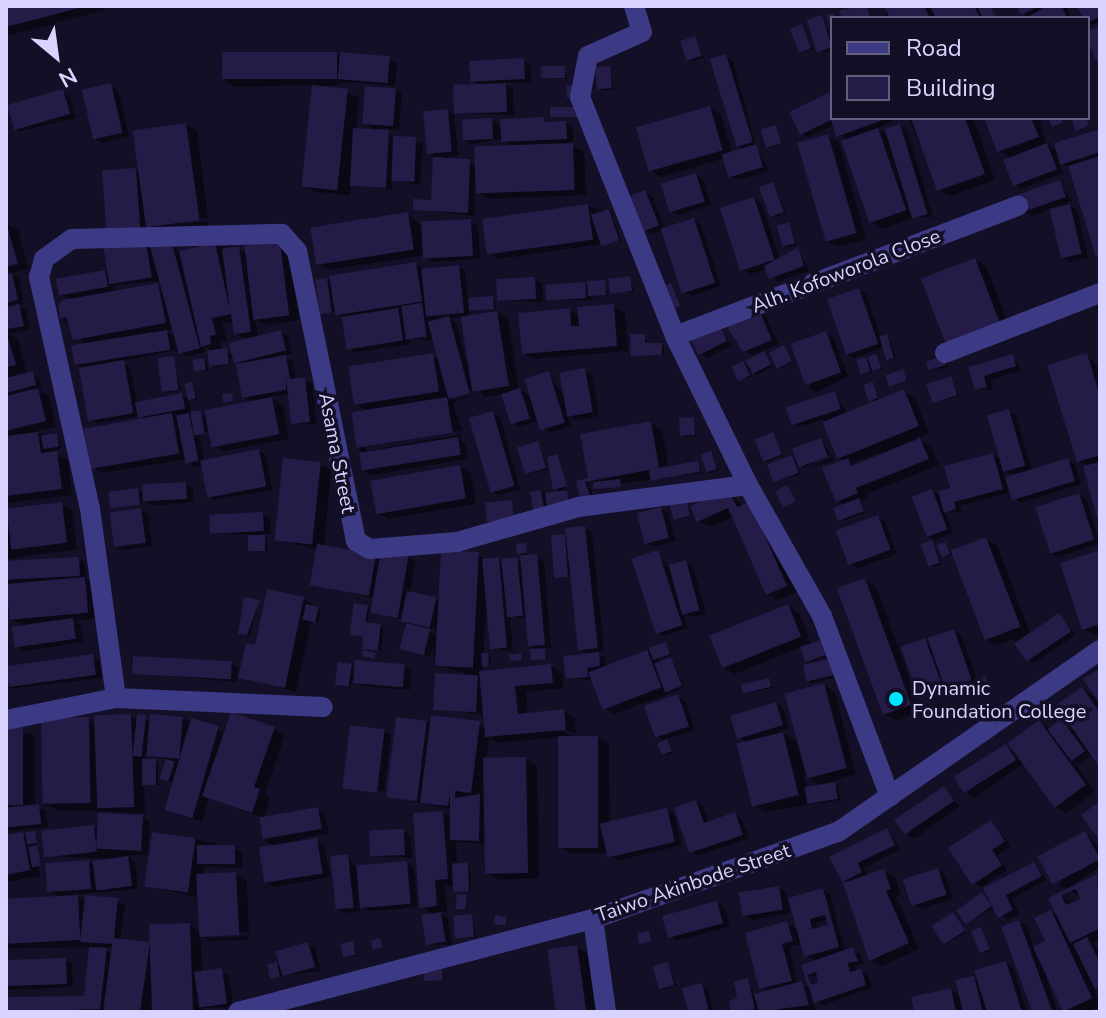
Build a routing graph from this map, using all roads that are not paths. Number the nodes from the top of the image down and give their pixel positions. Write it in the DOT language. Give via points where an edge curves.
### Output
graph roads {
  1 [pos="634,6"];
  2 [pos="1018,206"];
  3 [pos="1100,293"];
  4 [pos="675,336"];
  5 [pos="945,353"];
  6 [pos="748,485"];
  7 [pos="1100,650"];
  8 [pos="116,698"];
  9 [pos="323,707"];
  10 [pos="6,720"];
  11 [pos="890,797"];
  12 [pos="593,919"];
  13 [pos="238,1012"];
  14 [pos="606,1012"];
  1 -- 4 [label="street" via="642,32 588,56 580,97"];
  2 -- 4 [label="street, Alh. Kofoworola Close"];
  3 -- 5 [label="street"];
  4 -- 6 [label="street"];
  6 -- 8 [label="street, Asama Street" via="578,507 457,542 370,549 356,541 297,251 282,234 72,239 44,259 39,277 90,509"];
  6 -- 11 [label="street" via="822,616"];
  7 -- 11 [label="street, Taiwo Akinbode Street"];
  8 -- 9 [label="street"];
  8 -- 10 [label="street"];
  11 -- 12 [label="street, Taiwo Akinbode Street" via="838,832"];
  12 -- 13 [label="street, Taiwo Akinbode Street"];
  12 -- 14 [label="street"];
}
